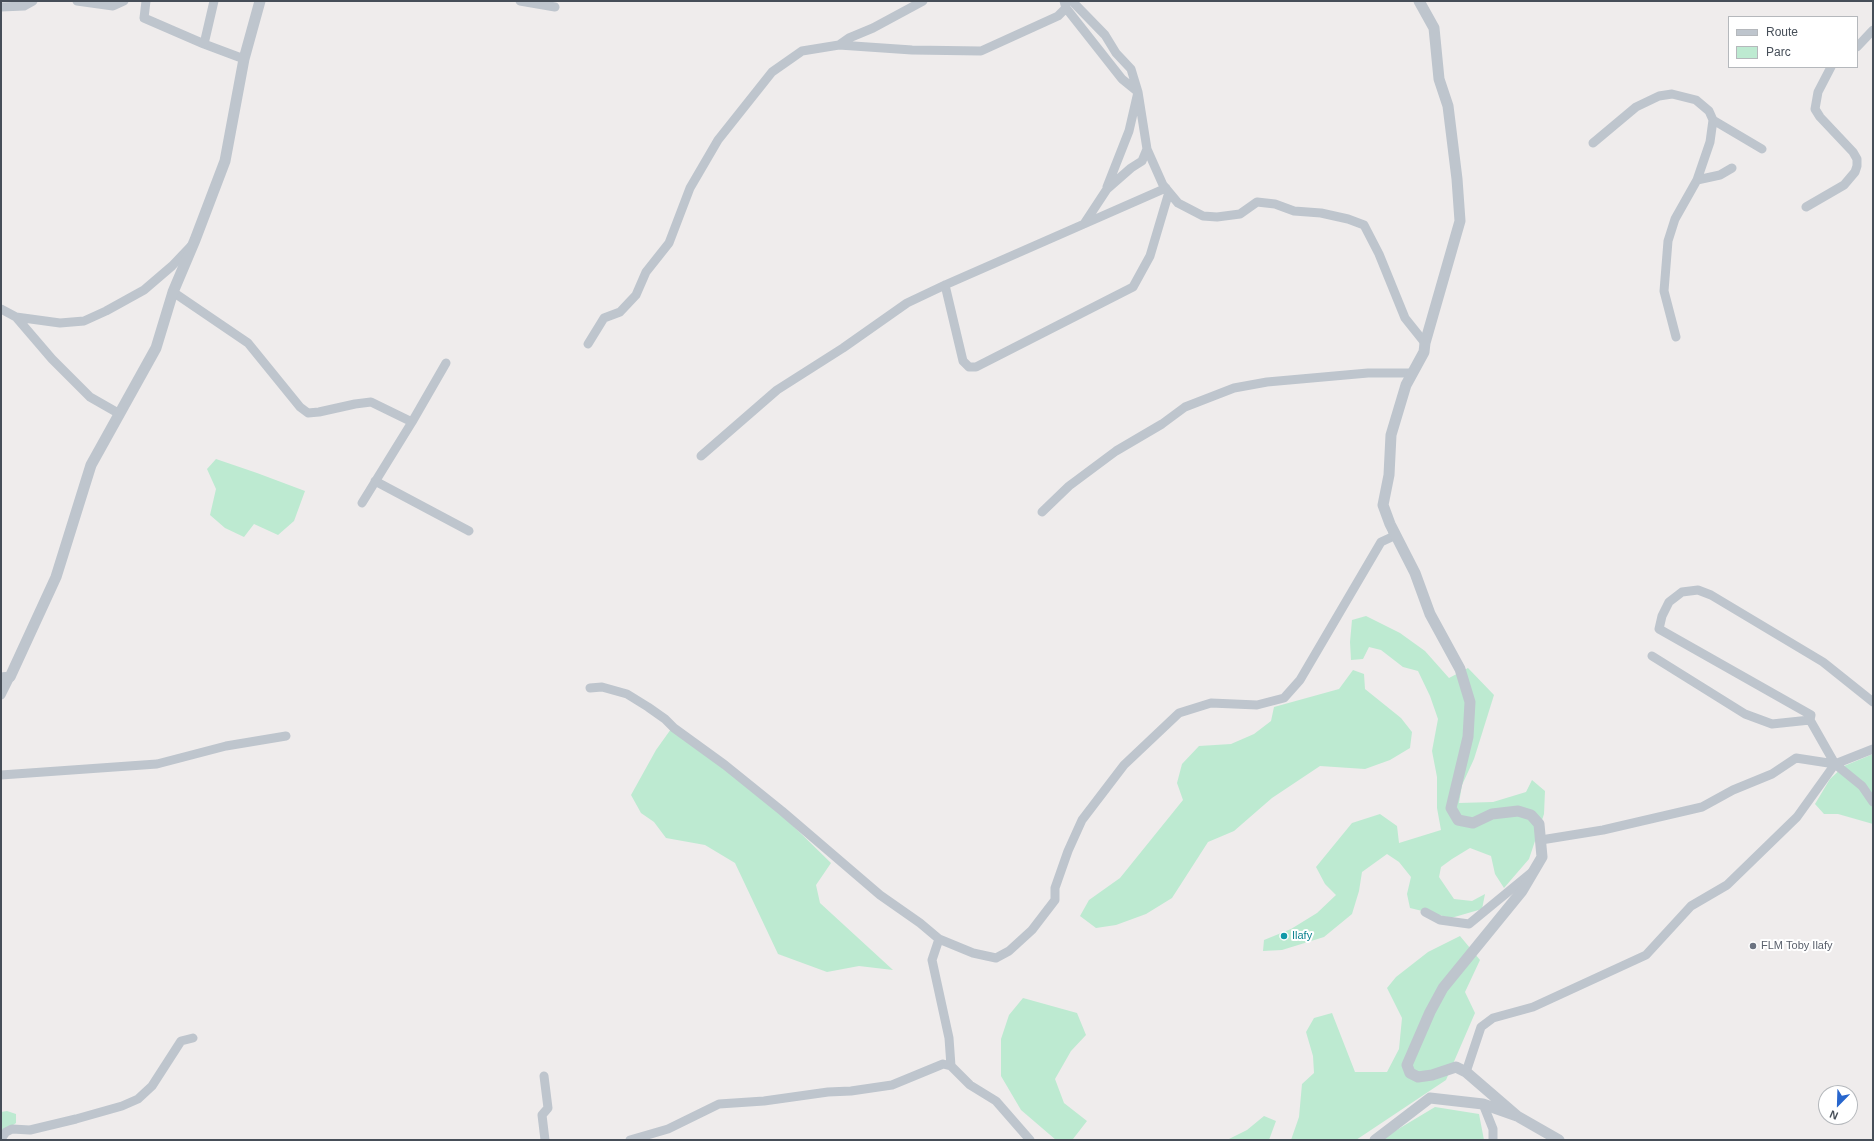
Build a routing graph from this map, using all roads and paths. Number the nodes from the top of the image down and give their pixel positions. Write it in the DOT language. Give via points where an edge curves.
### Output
graph roads {
  1 [pos="33,1"];
  2 [pos="77,1"];
  3 [pos="124,1"];
  4 [pos="146,1"];
  5 [pos="214,1"];
  6 [pos="260,1"];
  7 [pos="520,1"];
  8 [pos="923,1"];
  9 [pos="1420,1"];
  10 [pos="1067,3"];
  11 [pos="555,6"];
  12 [pos="1,7"];
  13 [pos="1873,30"];
  14 [pos="204,44"];
  15 [pos="839,45"];
  16 [pos="1858,46"];
  17 [pos="244,59"];
  18 [pos="1830,68"];
  19 [pos="1138,92"];
  20 [pos="1713,120"];
  21 [pos="1593,143"];
  22 [pos="1146,149"];
  23 [pos="1762,149"];
  24 [pos="1732,168"];
  25 [pos="1697,180"];
  26 [pos="1106,188"];
  27 [pos="1168,190"];
  28 [pos="1806,207"];
  29 [pos="1084,224"];
  30 [pos="196,240"];
  31 [pos="945,285"];
  32 [pos="173,292"];
  33 [pos="1,309"];
  34 [pos="16,317"];
  35 [pos="1676,337"];
  36 [pos="1425,343"];
  37 [pos="588,344"];
  38 [pos="446,363"];
  39 [pos="1412,373"];
  40 [pos="118,413"];
  41 [pos="412,422"];
  42 [pos="701,456"];
  43 [pos="376,480"];
  44 [pos="362,503"];
  45 [pos="1042,512"];
  46 [pos="1390,524"];
  47 [pos="470,531"];
  48 [pos="1652,656"];
  49 [pos="6,677"];
  50 [pos="590,688"];
  51 [pos="1,695"];
  52 [pos="1873,702"];
  53 [pos="1810,720"];
  54 [pos="286,736"];
  55 [pos="1873,749"];
  56 [pos="1835,764"];
  57 [pos="1,775"];
  58 [pos="1862,786"];
  59 [pos="1873,786"];
  60 [pos="1873,802"];
  61 [pos="1541,840"];
  62 [pos="1536,868"];
  63 [pos="1424,912"];
  64 [pos="939,939"];
  65 [pos="193,1038"];
  66 [pos="951,1066"];
  67 [pos="1466,1072"];
  68 [pos="544,1076"];
  69 [pos="1483,1104"];
  70 [pos="1516,1116"];
  71 [pos="1,1139"];
  72 [pos="545,1140"];
  73 [pos="630,1140"];
  74 [pos="1030,1140"];
  75 [pos="1376,1140"];
  76 [pos="1493,1140"];
  77 [pos="1559,1140"];
  1 -- 12 [label="street" via="24,6"];
  2 -- 3 [label="street" via="113,6"];
  4 -- 14 [label="street" via="144,18"];
  5 -- 14 [label="street"];
  6 -- 17 [label="street"];
  7 -- 11 [label="street"];
  8 -- 15 [label="street"];
  9 -- 36 [label="street" via="1434,28 1439,79 1448,106 1460,221"];
  10 -- 15 [label="street" via="1058,16 981,51"];
  10 -- 19 [label="street" via="1122,79"];
  10 -- 19 [label="street" via="1105,35 1116,53 1131,69"];
  13 -- 16 [label="street"];
  14 -- 17 [label="street"];
  15 -- 37 [label="street" via="802,51 772,72 748,100 714,147 690,188 669,243 646,272 636,294 620,312 604,318"];
  17 -- 30 [label="street" via="225,161"];
  18 -- 28 [label="street" via="1818,92 1816,112 1853,152 1857,166 1844,185"];
  19 -- 22 [label="street"];
  19 -- 26 [label="street" via="1129,132"];
  20 -- 21 [label="street" via="1709,111 1696,100 1672,94 1659,96 1636,107"];
  20 -- 23 [label="street"];
  20 -- 25 [label="street" via="1710,142"];
  22 -- 26 [label="street" via="1142,161"];
  22 -- 27 [label="street"];
  24 -- 25 [label="street" via="1720,175"];
  25 -- 35 [label="street" via="1675,219 1668,241 1664,291"];
  26 -- 29 [label="street"];
  27 -- 29 [label="street"];
  27 -- 31 [label="street" via="1150,256 1133,287 976,366 969,367 963,361"];
  27 -- 36 [label="street" via="1178,203 1203,216 1240,214 1257,202 1274,204 1294,211 1321,213 1364,225 1379,254 1404,318"];
  29 -- 31 [label="street"];
  30 -- 32 [label="street"];
  30 -- 34 [label="street" via="172,266 144,290 84,321 60,323"];
  31 -- 42 [label="street" via="907,303 777,390"];
  32 -- 40 [label="street" via="156,348"];
  32 -- 41 [label="street" via="248,343 300,407 308,413 371,402"];
  33 -- 34 [label="street"];
  34 -- 40 [label="street" via="52,360 90,397"];
  36 -- 39 [label="street" via="1424,352"];
  38 -- 41 [label="street"];
  39 -- 45 [label="street" via="1368,373 1267,382 1234,388 1185,407 1116,451 1069,486"];
  39 -- 46 [label="street" via="1391,435 1389,475 1383,505"];
  40 -- 49 [label="street" via="91,465 56,577"];
  41 -- 43 [label="street"];
  43 -- 44 [label="street"];
  43 -- 47 [label="street"];
  46 -- 61 [label="street" via="1415,573 1430,614 1460,670 1470,702 1468,737 1451,808 1458,820 1473,823 1492,814 1518,811 1531,814 1539,824"];
  46 -- 64 [label="street" via="1394,536 1381,542 1300,680 1284,698 1257,706 1211,703 1179,713 1124,765 1082,820 1055,888 1055,900 1032,930 1009,951 996,958 973,954"];
  48 -- 53 [label="street" via="1746,714 1772,724"];
  49 -- 51 [label="street"];
  50 -- 64 [label="street" via="602,686 627,694 665,718 674,728 726,765 782,811 880,895"];
  52 -- 53 [label="street" via="1823,662 1711,595 1698,590 1682,592 1669,602 1659,629 1811,715"];
  53 -- 56 [label="street"];
  54 -- 57 [label="street" via="226,746 157,764"];
  55 -- 56 [label="street"];
  56 -- 58 [label="street"];
  56 -- 61 [label="street" via="1796,758 1772,774 1733,790 1702,807 1603,830"];
  56 -- 67 [label="street" via="1797,817 1727,885 1691,906 1646,955 1533,1007 1493,1018 1481,1027"];
  58 -- 59 [label="street"];
  58 -- 60 [label="street"];
  61 -- 62 [label="street" via="1542,857"];
  62 -- 63 [label="street" via="1469,924 1440,920"];
  62 -- 67 [label="street" via="1522,891 1443,988 1407,1065 1410,1073 1418,1077 1456,1067"];
  64 -- 66 [label="street" via="932,960 950,1038"];
  65 -- 71 [label="street" via="181,1041 152,1086 138,1099 76,1120 30,1130 12,1129"];
  66 -- 73 [label="street" via="943,1064 892,1085 719,1104 668,1129"];
  66 -- 74 [label="street" via="970,1085 996,1101"];
  67 -- 70 [label="street"];
  68 -- 72 [label="street" via="548,1108 542,1115"];
  69 -- 70 [label="street"];
  69 -- 75 [label="street" via="1430,1098"];
  69 -- 76 [label="street" via="1493,1129"];
  70 -- 77 [label="street"];
}
